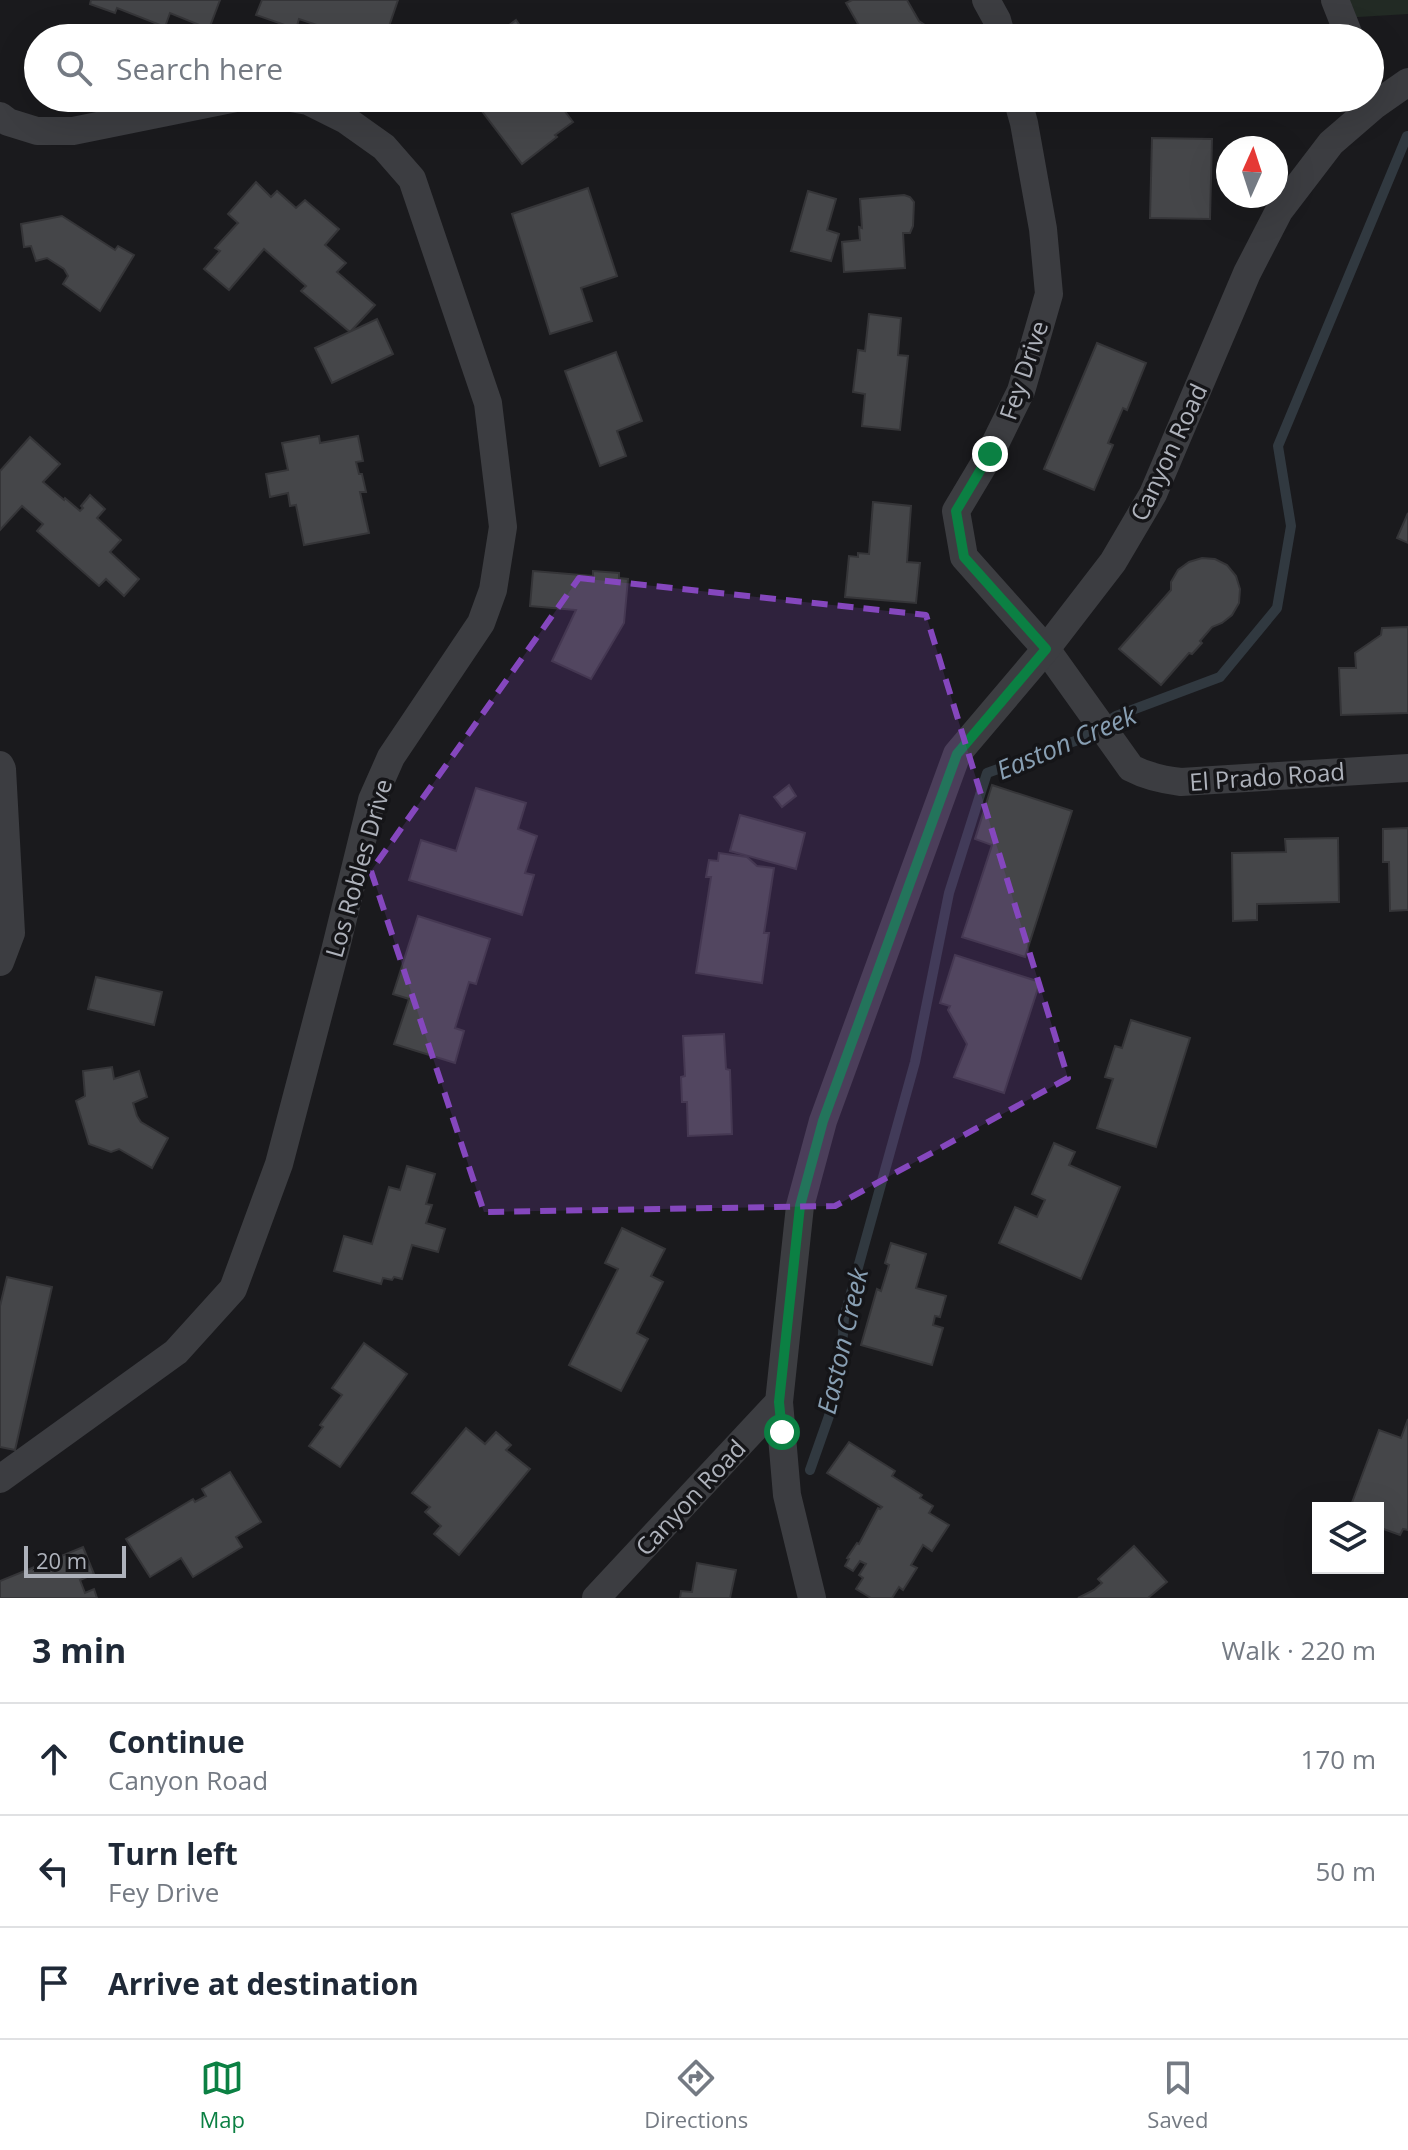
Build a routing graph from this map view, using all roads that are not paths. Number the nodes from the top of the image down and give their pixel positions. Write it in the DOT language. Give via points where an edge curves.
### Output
graph roads {
  1 [pos="986,0"];
  2 [pos="1335,0"];
  3 [pos="998,24"];
  4 [pos="1344,24"];
  5 [pos="1408,82"];
  6 [pos="1384,93"];
  7 [pos="167,112"];
  8 [pos="330,112"];
  9 [pos="1021,112"];
  10 [pos="1360,112"];
  11 [pos="0,116"];
  12 [pos="1046,649"];
  13 [pos="0,765"];
  14 [pos="1408,768"];
  15 [pos="0,962"];
  16 [pos="779,1402"];
  17 [pos="0,1479"];
  18 [pos="596,1598"];
  19 [pos="812,1598"];
  1 -- 3 [label="street"];
  2 -- 4 [label="street"];
  5 -- 6 [label="street, Canyon Road"];
  7 -- 11 [label="street" via="73,131 37,131"];
  8 -- 17 [label="street, Los Robles Drive" via="384,147 412,179 488,403 503,527 493,590 481,623 391,757 372,800 279,1164 233,1289 176,1352"];
  9 -- 12 [label="street, Fey Drive" via="1049,294 1021,391 956,511 964,557"];
  10 -- 12 [label="street, Canyon Road" via="1279,211 1247,273 1153,494 1113,562"];
  12 -- 14 [label="street, El Prado Road" via="1131,768 1145,776 1181,782"];
  12 -- 16 [label="street, Canyon Road" via="957,754 823,1121 800,1206"];
  13 -- 15 [label="street" via="11,933"];
  16 -- 18 [label="street, Canyon Road"];
  16 -- 19 [label="street" via="787,1495"];
}
